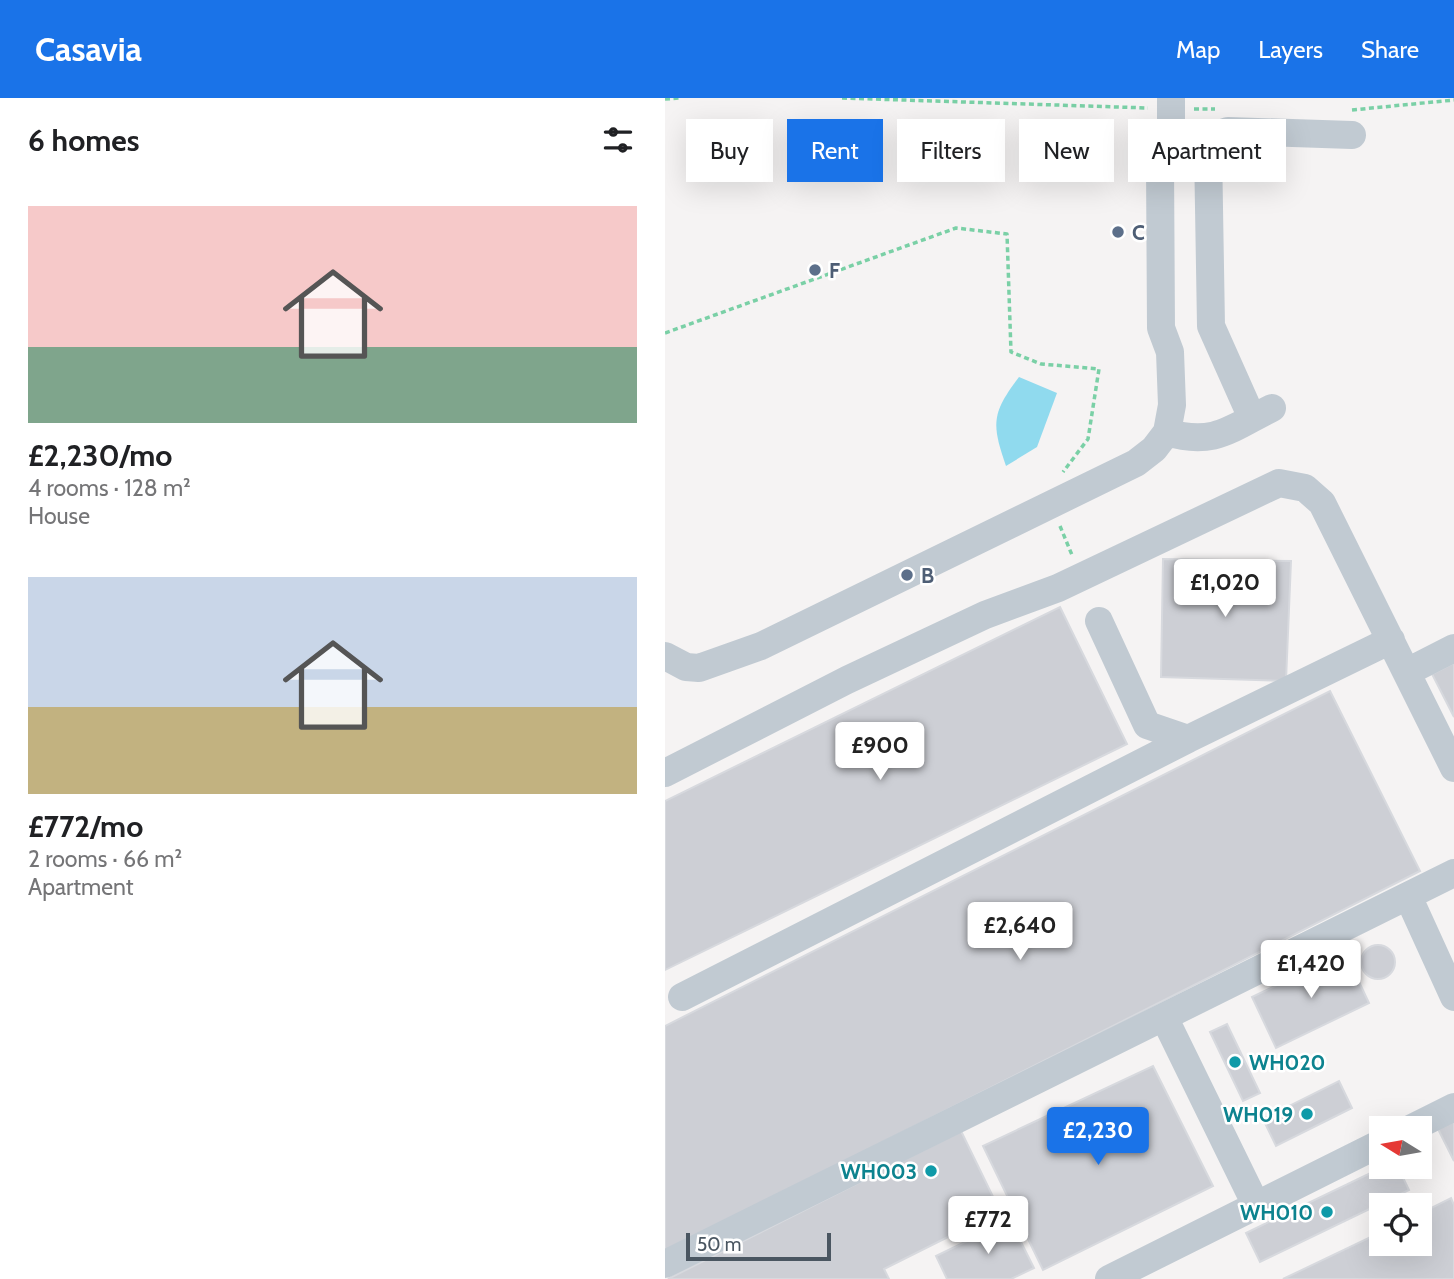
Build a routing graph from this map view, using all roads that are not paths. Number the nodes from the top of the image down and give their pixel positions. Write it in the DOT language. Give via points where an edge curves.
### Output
graph roads {
  1 [pos="1171,98"];
  2 [pos="1352,135"];
  3 [pos="1167,432"];
  4 [pos="1099,621"];
  5 [pos="1391,640"];
  6 [pos="1454,648"];
  7 [pos="665,656"];
  8 [pos="1406,672"];
  9 [pos="1188,739"];
  10 [pos="1454,768"];
  11 [pos="665,773"];
  12 [pos="1454,873"];
  13 [pos="1408,896"];
  14 [pos="682,997"];
  15 [pos="1454,997"];
  16 [pos="1164,1017"];
  17 [pos="1454,1107"];
  18 [pos="1432,1118"];
  19 [pos="1369,1149"];
  20 [pos="1256,1205"];
  21 [pos="665,1264"];
  22 [pos="1109,1279"];
  1 -- 3 [label="lane" via="1171,126 1160,164 1161,328 1170,352 1172,405"];
  2 -- 3 [label="lane" via="1228,131 1214,136 1208,148 1211,326 1262,413 1211,438"];
  3 -- 7 [label="lane" via="1136,463 761,646 699,668"];
  4 -- 9 [label="lane" via="1147,725"];
  5 -- 8 [label="lane"];
  5 -- 9 [label="lane"];
  5 -- 11 [label="lane" via="1322,503 1305,488 1279,483 1058,588 985,615 847,680"];
  6 -- 8 [label="lane"];
  8 -- 10 [label="lane"];
  9 -- 14 [label="lane"];
  12 -- 13 [label="lane"];
  13 -- 15 [label="lane"];
  13 -- 16 [label="lane"];
  16 -- 20 [label="lane"];
  16 -- 21 [label="lane"];
  17 -- 18 [label="lane"];
  19 -- 20 [label="lane"];
  20 -- 22 [label="lane"];
}
